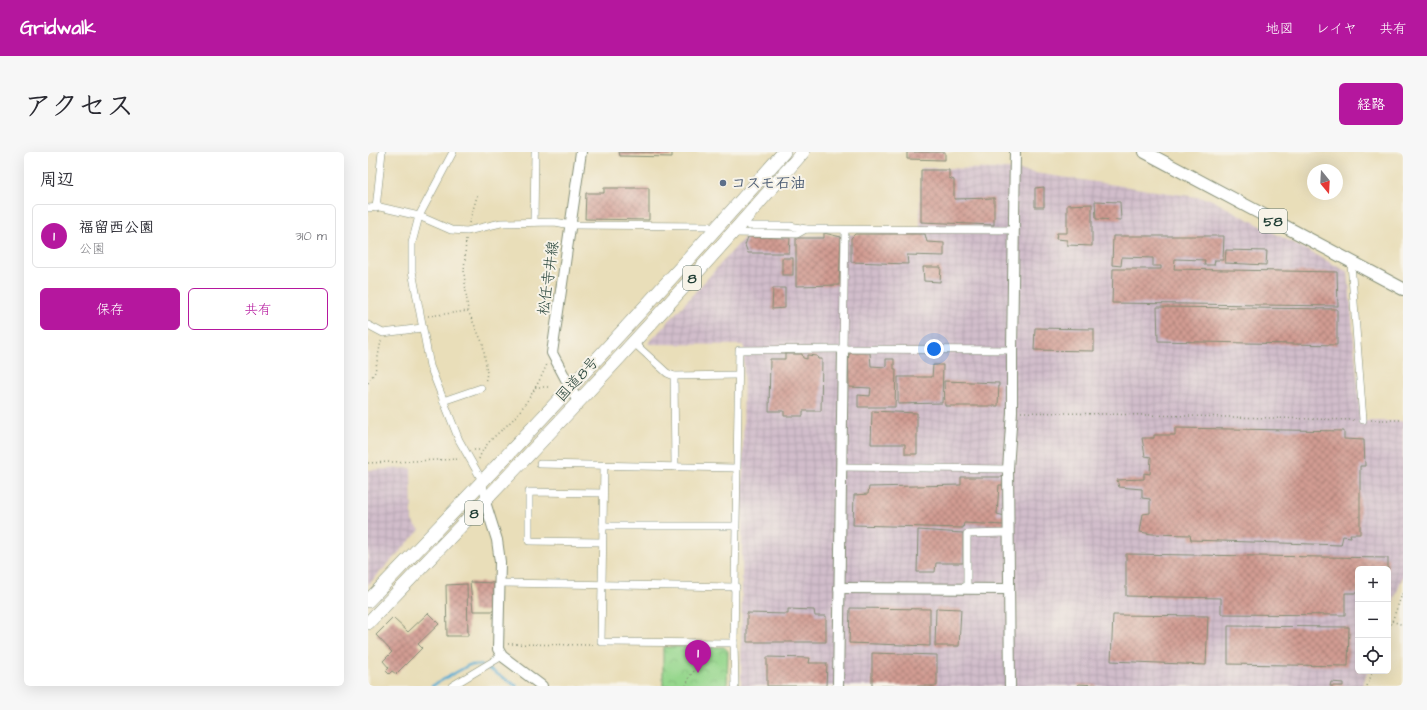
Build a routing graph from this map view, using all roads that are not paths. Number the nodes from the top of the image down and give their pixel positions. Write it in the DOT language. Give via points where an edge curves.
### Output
graph roads {
  1 [pos="382,152"];
  2 [pos="453,152"];
  3 [pos="535,152"];
  4 [pos="581,152"];
  5 [pos="784,152"];
  6 [pos="803,152"];
  7 [pos="1015,152"];
  8 [pos="1145,152"];
  9 [pos="368,208"];
  10 [pos="376,208"];
  11 [pos="419,216"];
  12 [pos="534,222"];
  13 [pos="570,225"];
  14 [pos="708,226"];
  15 [pos="750,226"];
  16 [pos="806,229"];
  17 [pos="845,230"];
  18 [pos="1014,230"];
  19 [pos="734,233"];
  20 [pos="1351,263"];
  21 [pos="1403,289"];
  22 [pos="368,325"];
  23 [pos="422,328"];
  24 [pos="633,342"];
  25 [pos="843,349"];
  26 [pos="1012,350"];
  27 [pos="738,375"];
  28 [pos="674,376"];
  29 [pos="481,388"];
  30 [pos="570,388"];
  31 [pos="443,401"];
  32 [pos="578,402"];
  33 [pos="1363,420"];
  34 [pos="540,464"];
  35 [pos="604,466"];
  36 [pos="676,467"];
  37 [pos="842,467"];
  38 [pos="736,468"];
  39 [pos="1008,469"];
  40 [pos="483,482"];
  41 [pos="603,493"];
  42 [pos="485,502"];
  43 [pos="603,526"];
  44 [pos="735,526"];
  45 [pos="1009,533"];
  46 [pos="602,542"];
  47 [pos="501,583"];
  48 [pos="602,585"];
  49 [pos="736,587"];
  50 [pos="839,588"];
  51 [pos="967,588"];
  52 [pos="1008,589"];
  53 [pos="368,601"];
  54 [pos="368,623"];
  55 [pos="734,643"];
  56 [pos="502,656"];
  57 [pos="452,686"];
  58 [pos="542,686"];
  59 [pos="735,686"];
  60 [pos="838,686"];
  61 [pos="1010,686"];
  1 -- 10 [label="street"];
  2 -- 11 [label="street"];
  3 -- 12 [label="street"];
  4 -- 13 [label="street, 松任寺井線"];
  5 -- 30 [label="highway, 国道8号 / 8"];
  6 -- 19 [label="highway, 国道8号 / 8"];
  7 -- 18 [label="street"];
  8 -- 20 [label="main road, 58"];
  9 -- 10 [label="street"];
  10 -- 11 [label="street"];
  11 -- 12 [label="street" via="451,230 467,231 501,223"];
  11 -- 23 [label="street" via="412,243 412,271"];
  12 -- 13 [label="street"];
  13 -- 14 [label="street"];
  13 -- 30 [label="street, 松任寺井線" via="552,353"];
  15 -- 16 [label="street" via="790,226"];
  16 -- 17 [label="street"];
  16 -- 19 [label="street" via="797,234"];
  17 -- 18 [label="street"];
  17 -- 25 [label="street"];
  18 -- 26 [label="street"];
  19 -- 24 [label="highway, 国道8号 / 8"];
  20 -- 21 [label="main road, 58"];
  20 -- 33 [label="street"];
  22 -- 23 [label="street" via="383,333"];
  23 -- 31 [label="street" via="430,366"];
  24 -- 28 [label="street" via="666,373"];
  24 -- 32 [label="highway, 国道8号 / 8"];
  25 -- 26 [label="street"];
  25 -- 27 [label="street" via="739,350"];
  25 -- 37 [label="street"];
  26 -- 39 [label="street" via="1012,412"];
  27 -- 28 [label="street"];
  27 -- 38 [label="street"];
  28 -- 36 [label="street"];
  29 -- 31 [label="street"];
  30 -- 32 [label="street"];
  30 -- 40 [label="highway, 国道8号 / 8"];
  31 -- 40 [label="street" via="458,440"];
  32 -- 42 [label="highway, 国道8号 / 8"];
  34 -- 35 [label="street"];
  35 -- 36 [label="street"];
  35 -- 41 [label="street"];
  36 -- 38 [label="street"];
  37 -- 39 [label="street"];
  37 -- 50 [label="street"];
  38 -- 44 [label="street"];
  39 -- 45 [label="street"];
  40 -- 42 [label="street"];
  40 -- 53 [label="highway, 国道8号 / 8"];
  41 -- 43 [label="street"];
  41 -- 46 [label="street" via="529,492 529,541"];
  42 -- 47 [label="street" via="497,540"];
  42 -- 54 [label="highway, 国道8号 / 8"];
  43 -- 44 [label="street"];
  43 -- 46 [label="street"];
  44 -- 49 [label="street"];
  45 -- 51 [label="street" via="967,534"];
  45 -- 52 [label="street"];
  46 -- 48 [label="street"];
  47 -- 48 [label="street"];
  47 -- 56 [label="street" via="498,644"];
  48 -- 49 [label="street"];
  48 -- 55 [label="street" via="601,642"];
  49 -- 55 [label="street"];
  50 -- 51 [label="street"];
  50 -- 60 [label="street"];
  51 -- 52 [label="street"];
  52 -- 61 [label="street"];
  55 -- 59 [label="street"];
  56 -- 57 [label="street"];
  56 -- 58 [label="street"];
}
